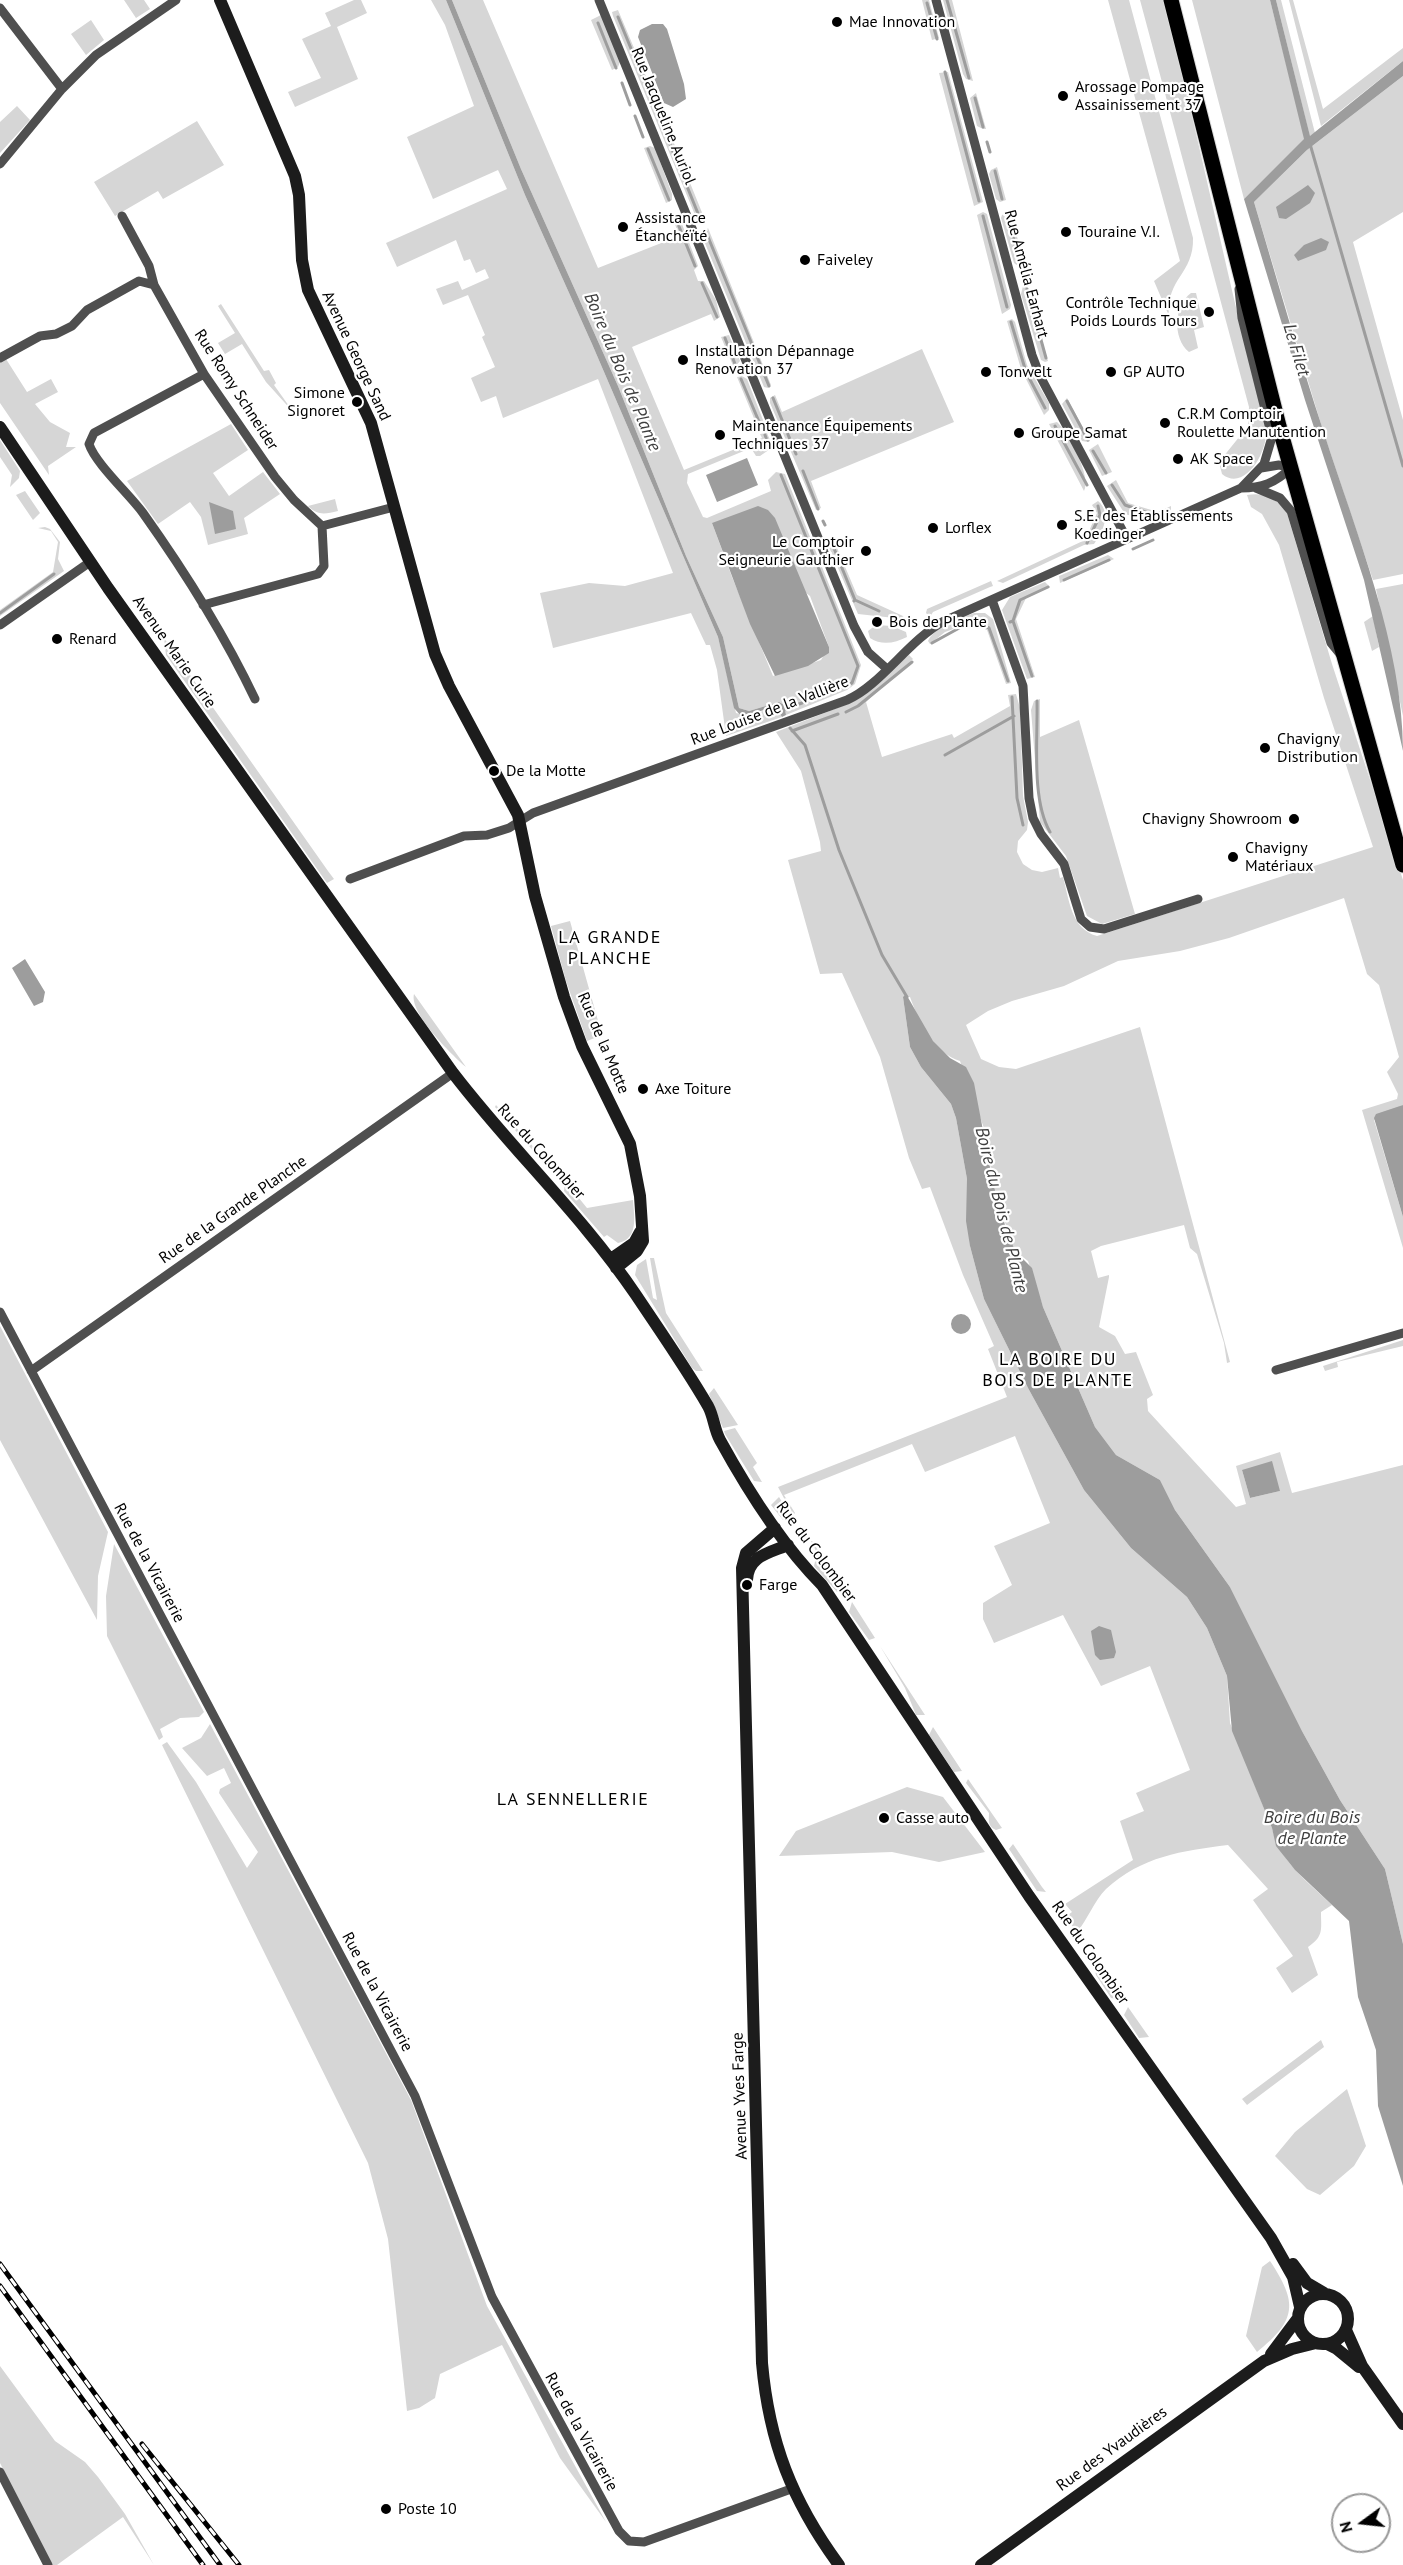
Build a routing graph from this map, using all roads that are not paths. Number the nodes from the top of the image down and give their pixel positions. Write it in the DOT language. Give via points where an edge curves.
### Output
graph roads {
  1 [pos="177,0"];
  2 [pos="220,0"];
  3 [pos="599,0"];
  4 [pos="936,0"];
  5 [pos="1171,0"];
  6 [pos="0,8"];
  7 [pos="62,89"];
  8 [pos="0,164"];
  9 [pos="122,216"];
  10 [pos="149,266"];
  11 [pos="1239,275"];
  12 [pos="140,281"];
  13 [pos="154,285"];
  14 [pos="0,358"];
  15 [pos="204,374"];
  16 [pos="0,427"];
  17 [pos="1261,468"];
  18 [pos="1291,468"];
  19 [pos="1241,488"];
  20 [pos="1256,488"];
  21 [pos="394,507"];
  22 [pos="322,526"];
  23 [pos="1127,539"];
  24 [pos="90,562"];
  25 [pos="992,600"];
  26 [pos="203,604"];
  27 [pos="0,625"];
  28 [pos="1343,656"];
  29 [pos="886,668"];
  30 [pos="255,699"];
  31 [pos="520,821"];
  32 [pos="1403,865"];
  33 [pos="350,879"];
  34 [pos="325,894"];
  35 [pos="1198,899"];
  36 [pos="453,1073"];
  37 [pos="614,1263"];
  38 [pos="0,1312"];
  39 [pos="1403,1334"];
  40 [pos="1276,1370"];
  41 [pos="31,1371"];
  42 [pos="775,1528"];
  43 [pos="788,1545"];
  44 [pos="745,1608"];
  45 [pos="1271,2238"];
  46 [pos="1324,2293"];
  47 [pos="1299,2313"];
  48 [pos="1346,2330"];
  49 [pos="1321,2344"];
  50 [pos="1264,2361"];
  51 [pos="1374,2383"];
  52 [pos="1403,2424"];
  53 [pos="0,2472"];
  54 [pos="791,2489"];
  55 [pos="48,2565"];
  56 [pos="839,2565"];
  57 [pos="981,2565"];
  1 -- 7 [label="street" via="111,42"];
  2 -- 21 [label="street, Avenue George Sand" via="295,176 308,290 367,414"];
  3 -- 29 [label="street, Rue Jacqueline Auriol" via="858,636 868,652"];
  4 -- 23 [label="street, Rue Amélia Earhart" via="1034,361"];
  5 -- 11 [label="main road"];
  6 -- 7 [label="street"];
  7 -- 8 [label="street"];
  9 -- 10 [label="street, Rue Romy Schneider"];
  10 -- 12 [label="street"];
  10 -- 13 [label="street, Rue Romy Schneider"];
  11 -- 17 [label="street, Rue Louise de la Vallière" via="1242,318 1272,437"];
  11 -- 18 [label="main road"];
  12 -- 13 [label="street"];
  12 -- 14 [label="street" via="87,310 72,326 40,336"];
  13 -- 15 [label="street, Rue Romy Schneider"];
  15 -- 22 [label="street, Rue Romy Schneider" via="275,477"];
  15 -- 26 [label="street" via="94,433 89,444 150,522"];
  16 -- 24 [label="street, Avenue Marie Curie"];
  17 -- 18 [label="street"];
  17 -- 19 [label="street, Rue Louise de la Vallière"];
  18 -- 20 [label="street, Rue Louise de la Vallière" via="1279,479"];
  18 -- 28 [label="main road"];
  19 -- 20 [label="street, Rue Louise de la Vallière"];
  19 -- 23 [label="street, Rue Louise de la Vallière"];
  20 -- 28 [label="street, Rue Louise de la Vallière" via="1280,498 1291,511 1330,643"];
  21 -- 22 [label="street"];
  21 -- 31 [label="street, Avenue George Sand" via="439,665"];
  22 -- 26 [label="street" via="324,566 318,574"];
  23 -- 25 [label="street, Rue Louise de la Vallière"];
  24 -- 27 [label="street"];
  24 -- 34 [label="street, Avenue Marie Curie"];
  25 -- 29 [label="street, Rue Louise de la Vallière" via="935,626"];
  25 -- 35 [label="street" via="1023,686 1033,818 1064,864 1081,919 1090,927 1104,929"];
  26 -- 30 [label="street"];
  28 -- 32 [label="main road"];
  29 -- 31 [label="street, Rue Louise de la Vallière" via="847,700"];
  31 -- 33 [label="street, Rue Louise de la Vallière" via="487,835 470,835 436,846"];
  31 -- 37 [label="street, Rue de la Motte" via="564,997 586,1055 630,1144 640,1196 640,1247"];
  34 -- 36 [label="street, Rue du Colombier"];
  36 -- 37 [label="street, Rue du Colombier"];
  36 -- 41 [label="street, Rue de la Grande Planche"];
  37 -- 42 [label="street, Rue du Colombier" via="691,1378 711,1414 718,1437"];
  38 -- 41 [label="street, Rue de la Vicairerie"];
  39 -- 40 [label="street"];
  41 -- 54 [label="street, Rue de la Vicairerie" via="414,2096 492,2297 619,2531 629,2541 644,2542"];
  42 -- 43 [label="street, Rue du Colombier"];
  42 -- 44 [label="street, Avenue Yves Farge" via="743,1560"];
  43 -- 44 [label="street, Avenue Yves Farge" via="748,1567"];
  43 -- 45 [label="street, Rue du Colombier" via="822,1585 1029,1896"];
  44 -- 54 [label="street, Avenue Yves Farge" via="762,2362 766,2406"];
  45 -- 46 [label="street, Rue du Colombier" via="1306,2283"];
  45 -- 47 [label="street, Rue du Colombier" via="1293,2277"];
  46 -- 47 [label="street" via="1310,2297"];
  46 -- 48 [label="street" via="1344,2304 1349,2318"];
  47 -- 49 [label="street" via="1303,2334"];
  47 -- 50 [label="street, Rue des Yvaudières" via="1283,2342"];
  48 -- 49 [label="street" via="1340,2338"];
  48 -- 51 [label="street" via="1356,2356"];
  49 -- 50 [label="street, Rue des Yvaudières" via="1292,2349"];
  49 -- 51 [label="street" via="1345,2355"];
  50 -- 57 [label="street, Rue des Yvaudières"];
  51 -- 52 [label="street"];
  53 -- 55 [label="street"];
  54 -- 56 [label="street, Avenue Yves Farge"];
}
